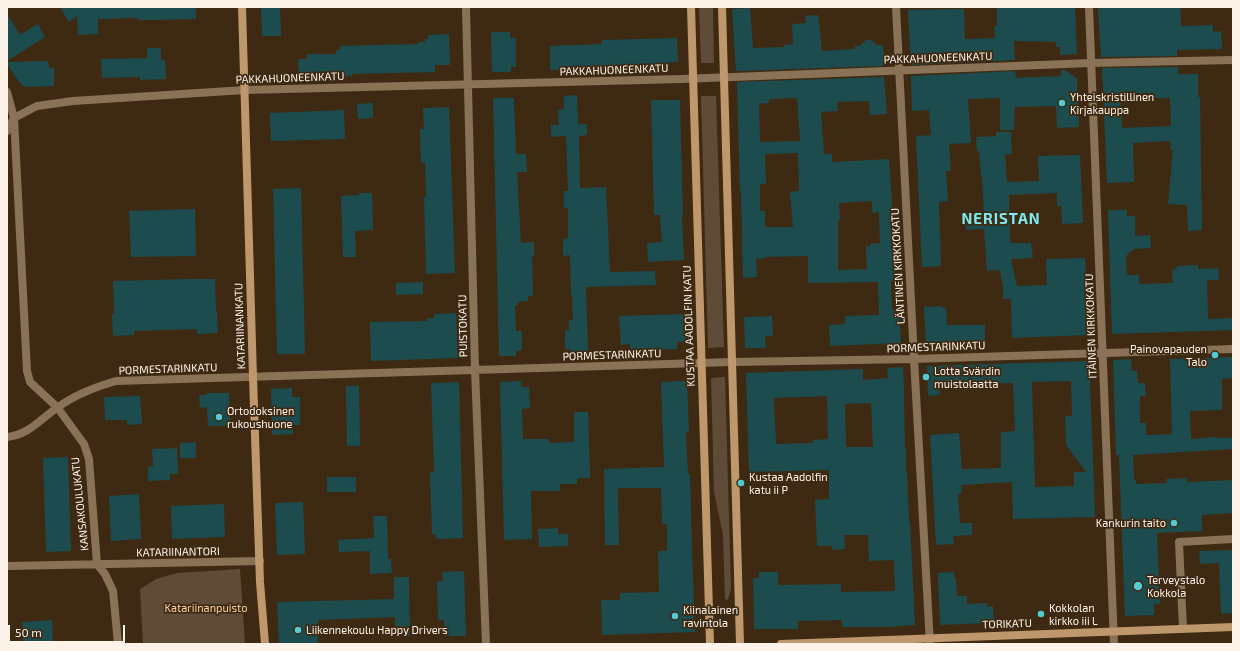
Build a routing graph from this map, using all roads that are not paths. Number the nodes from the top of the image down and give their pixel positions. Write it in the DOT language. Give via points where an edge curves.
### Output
graph roads {
  1 [pos="242,7"];
  2 [pos="466,7"];
  3 [pos="690,7"];
  4 [pos="722,7"];
  5 [pos="896,7"];
  6 [pos="1089,7"];
  7 [pos="1233,60"];
  8 [pos="1091,63"];
  9 [pos="899,70"];
  10 [pos="724,77"];
  11 [pos="693,78"];
  12 [pos="468,85"];
  13 [pos="245,90"];
  14 [pos="7,92"];
  15 [pos="14,118"];
  16 [pos="7,131"];
  17 [pos="1233,349"];
  18 [pos="1103,353"];
  19 [pos="914,359"];
  20 [pos="733,362"];
  21 [pos="702,363"];
  22 [pos="475,370"];
  23 [pos="253,377"];
  24 [pos="57,407"];
  25 [pos="7,437"];
  26 [pos="1233,539"];
  27 [pos="260,561"];
  28 [pos="97,564"];
  29 [pos="7,566"];
  30 [pos="1233,627"];
  31 [pos="1183,629"];
  32 [pos="1113,632"];
  33 [pos="930,641"];
  34 [pos="118,644"];
  35 [pos="265,644"];
  36 [pos="486,644"];
  37 [pos="710,644"];
  38 [pos="740,644"];
  39 [pos="781,644"];
  40 [pos="1114,644"];
  1 -- 13 [label="main road, KATARIINANKATU"];
  2 -- 12 [label="street, PUISTOKATU"];
  3 -- 11 [label="main road, KUSTAA AADOLFIN KATU"];
  4 -- 10 [label="main road"];
  5 -- 9 [label="street, LÄNTINEN KIRKKOKATU"];
  6 -- 8 [label="street, ITÄINEN KIRKKOKATU"];
  7 -- 8 [label="street, PAKKAHUONEENKATU"];
  8 -- 9 [label="street, PAKKAHUONEENKATU"];
  8 -- 18 [label="street, ITÄINEN KIRKKOKATU"];
  9 -- 10 [label="street, PAKKAHUONEENKATU"];
  9 -- 19 [label="street, LÄNTINEN KIRKKOKATU"];
  10 -- 11 [label="street, PAKKAHUONEENKATU"];
  10 -- 20 [label="main road"];
  11 -- 12 [label="street, PAKKAHUONEENKATU"];
  11 -- 21 [label="main road, KUSTAA AADOLFIN KATU"];
  12 -- 13 [label="street, PAKKAHUONEENKATU"];
  12 -- 22 [label="street, PUISTOKATU"];
  13 -- 15 [label="street, PAKKAHUONEENKATU" via="73,100 37,106"];
  13 -- 23 [label="main road, KATARIINANKATU"];
  14 -- 15 [label="street, KANSAKOULUKATU"];
  15 -- 16 [label="street"];
  15 -- 24 [label="street, KANSAKOULUKATU" via="27,371 30,382"];
  17 -- 18 [label="street, PORMESTARINKATU"];
  18 -- 19 [label="street, PORMESTARINKATU"];
  18 -- 32 [label="street, ITÄINEN KIRKKOKATU"];
  19 -- 20 [label="street, PORMESTARINKATU"];
  19 -- 33 [label="street, LÄNTINEN KIRKKOKATU"];
  20 -- 21 [label="street, PORMESTARINKATU"];
  20 -- 38 [label="main road"];
  21 -- 22 [label="street, PORMESTARINKATU"];
  21 -- 37 [label="main road, KUSTAA AADOLFIN KATU"];
  22 -- 23 [label="street, PORMESTARINKATU"];
  22 -- 36 [label="street, PUISTOKATU"];
  23 -- 24 [label="street, PORMESTARINKATU" via="116,381 94,388"];
  23 -- 27 [label="main road, KATARIINANKATU"];
  24 -- 25 [label="street, PORMESTARINKATU" via="29,431"];
  24 -- 28 [label="street, KANSAKOULUKATU" via="84,444 89,459"];
  26 -- 31 [label="street" via="1179,542"];
  27 -- 28 [label="street, KATARIINANTORI"];
  27 -- 35 [label="main road, KATARIINANKATU"];
  28 -- 29 [label="street, KATARIINANTORI"];
  28 -- 34 [label="street, KANSAKOULUKATU" via="113,591"];
  30 -- 31 [label="main road, TORIKATU"];
  31 -- 32 [label="main road, TORIKATU"];
  32 -- 33 [label="main road, TORIKATU"];
  32 -- 40 [label="street, ITÄINEN KIRKKOKATU"];
  33 -- 39 [label="main road, TORIKATU"];
}
